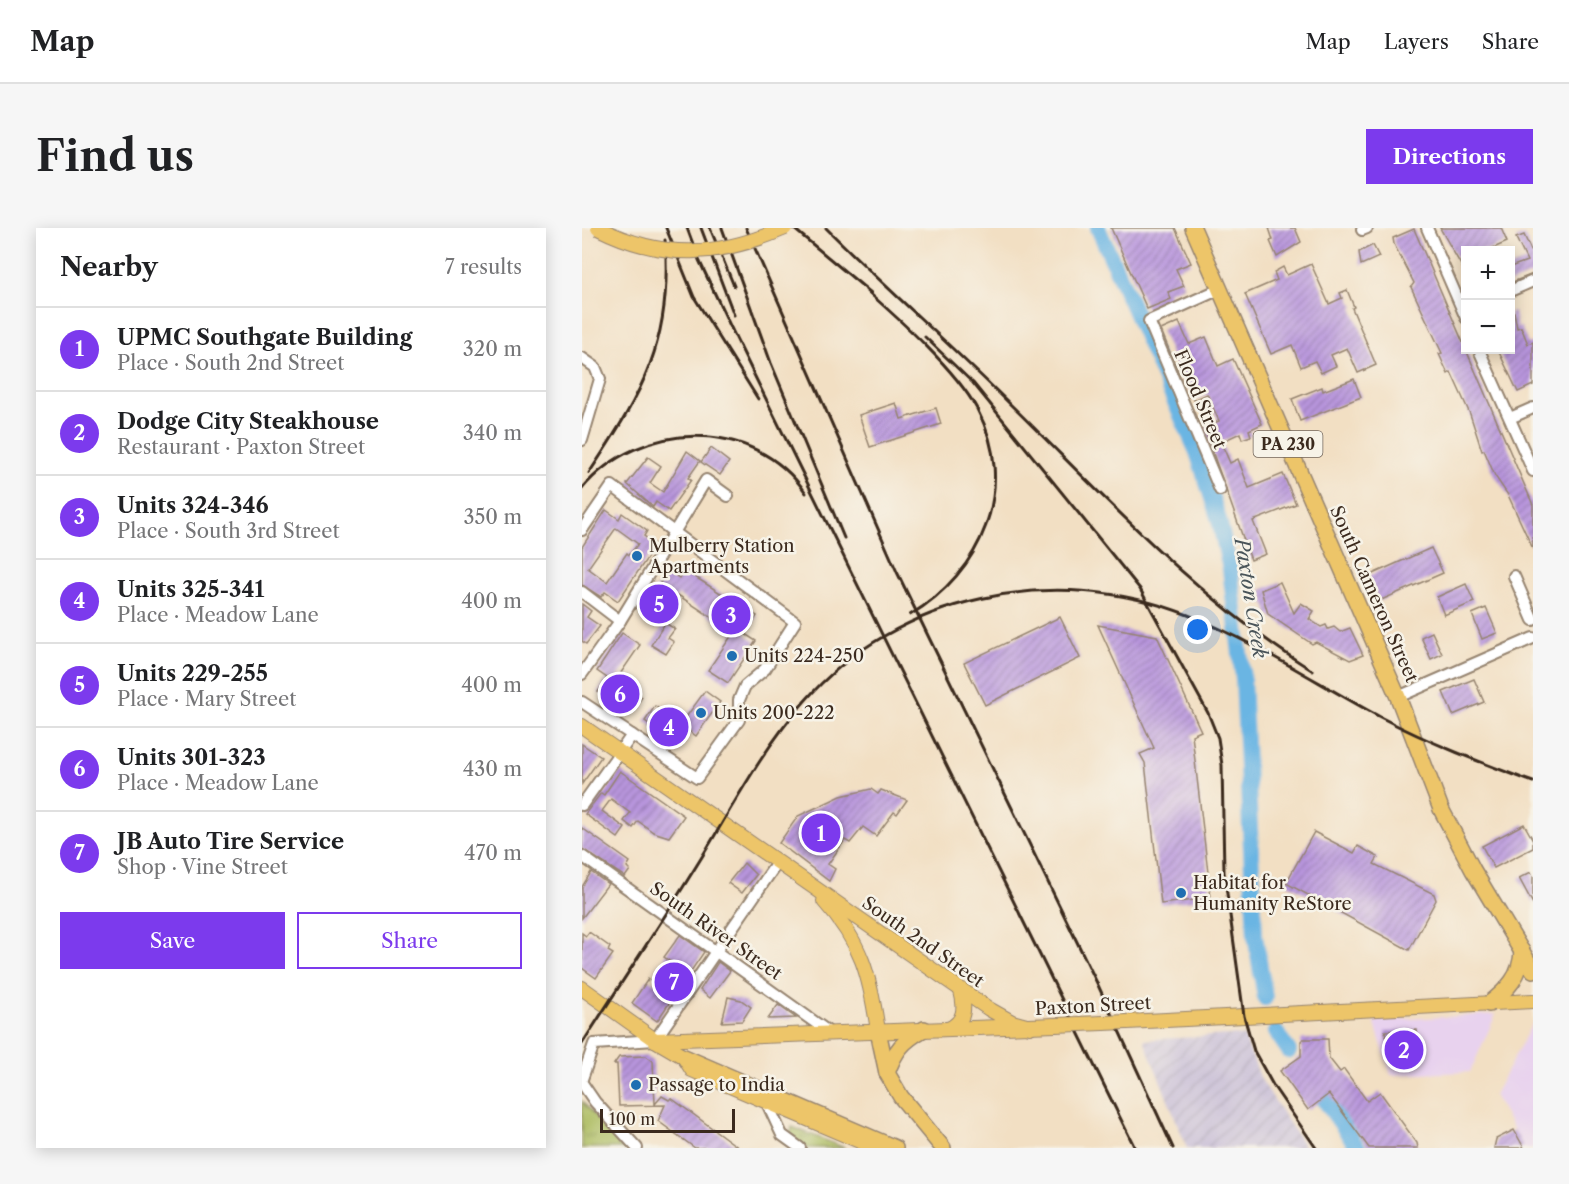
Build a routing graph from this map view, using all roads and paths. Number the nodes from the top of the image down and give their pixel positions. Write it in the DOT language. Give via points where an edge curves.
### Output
graph roads {
  1 [pos="598,228"];
  2 [pos="785,228"];
  3 [pos="1193,228"];
  4 [pos="1427,228"];
  5 [pos="1531,281"];
  6 [pos="1220,289"];
  7 [pos="1515,289"];
  8 [pos="1461,305"];
  9 [pos="1481,354"];
  10 [pos="582,358"];
  11 [pos="1533,408"];
  12 [pos="1510,418"];
  13 [pos="582,440"];
  14 [pos="1533,471"];
  15 [pos="1220,490"];
  16 [pos="728,496"];
  17 [pos="582,530"];
  18 [pos="675,534"];
  19 [pos="1514,576"];
  20 [pos="582,592"];
  21 [pos="1533,620"];
  22 [pos="621,621"];
  23 [pos="1533,638"];
  24 [pos="582,674"];
  25 [pos="1398,697"];
  26 [pos="582,702"];
  27 [pos="582,726"];
  28 [pos="632,735"];
  29 [pos="620,753"];
  30 [pos="582,805"];
  31 [pos="582,856"];
  32 [pos="777,863"];
  33 [pos="800,879"];
  34 [pos="716,951"];
  35 [pos="1522,951"];
  36 [pos="1533,970"];
  37 [pos="582,988"];
  38 [pos="961,991"];
  39 [pos="1533,1001"];
  40 [pos="1489,1004"];
  41 [pos="1030,1027"];
  42 [pos="924,1029"];
  43 [pos="948,1029"];
  44 [pos="878,1031"];
  45 [pos="830,1033"];
  46 [pos="655,1040"];
  47 [pos="684,1057"];
  48 [pos="887,1073"];
  49 [pos="582,1078"];
  50 [pos="582,1083"];
  51 [pos="768,1105"];
  52 [pos="637,1148"];
  53 [pos="800,1148"];
  54 [pos="876,1148"];
  55 [pos="895,1148"];
  56 [pos="943,1148"];
  1 -- 2 [label="main road, bridge" via="645,247 694,252 740,246"];
  3 -- 6 [label="highway, South Cameron Street / PA 230"];
  4 -- 8 [label="street"];
  5 -- 7 [label="street"];
  6 -- 15 [label="street, Flood Street" via="1149,321"];
  6 -- 25 [label="highway, South Cameron Street / PA 230"];
  9 -- 12 [label="street"];
  10 -- 13 [label="street" via="600,374"];
  11 -- 12 [label="street"];
  12 -- 14 [label="street"];
  16 -- 18 [label="street" via="706,480"];
  17 -- 18 [label="street" via="612,486"];
  18 -- 22 [label="street"];
  18 -- 28 [label="street" via="795,622 765,669 745,686 739,700 739,720 697,778"];
  19 -- 21 [label="street"];
  20 -- 22 [label="street"];
  22 -- 24 [label="street"];
  23 -- 25 [label="street"];
  25 -- 35 [label="highway, South Cameron Street / PA 230" via="1441,809"];
  26 -- 28 [label="street"];
  27 -- 29 [label="main road, South 2nd Street"];
  28 -- 29 [label="street"];
  29 -- 30 [label="street"];
  29 -- 32 [label="main road, South 2nd Street"];
  31 -- 34 [label="street, South River Street"];
  32 -- 33 [label="main road, South 2nd Street"];
  32 -- 34 [label="street"];
  33 -- 38 [label="main road, South 2nd Street"];
  33 -- 44 [label="main road, South 2nd Street" via="855,941 868,974"];
  34 -- 45 [label="street, South River Street"];
  34 -- 46 [label="street"];
  35 -- 36 [label="highway, South Cameron Street / PA 230"];
  35 -- 40 [label="highway" via="1515,979"];
  37 -- 46 [label="main road"];
  38 -- 41 [label="main road, South 2nd Street" via="1002,1017"];
  38 -- 43 [label="main road" via="962,1017"];
  39 -- 40 [label="main road, Paxton Street"];
  40 -- 41 [label="main road, Paxton Street, bridge"];
  41 -- 43 [label="main road, Paxton Street"];
  42 -- 43 [label="main road, Paxton Street"];
  42 -- 44 [label="main road, Paxton Street"];
  42 -- 48 [label="highway" via="903,1041 893,1054"];
  44 -- 45 [label="main road, Paxton Street"];
  44 -- 48 [label="highway"];
  45 -- 46 [label="main road, Paxton Street"];
  46 -- 47 [label="main road"];
  46 -- 49 [label="street" via="594,1044"];
  47 -- 51 [label="main road" via="692,1070"];
  47 -- 55 [label="highway"];
  48 -- 56 [label="highway"];
  50 -- 52 [label="street"];
  51 -- 53 [label="street" via="782,1135"];
  51 -- 54 [label="main road"];
}
